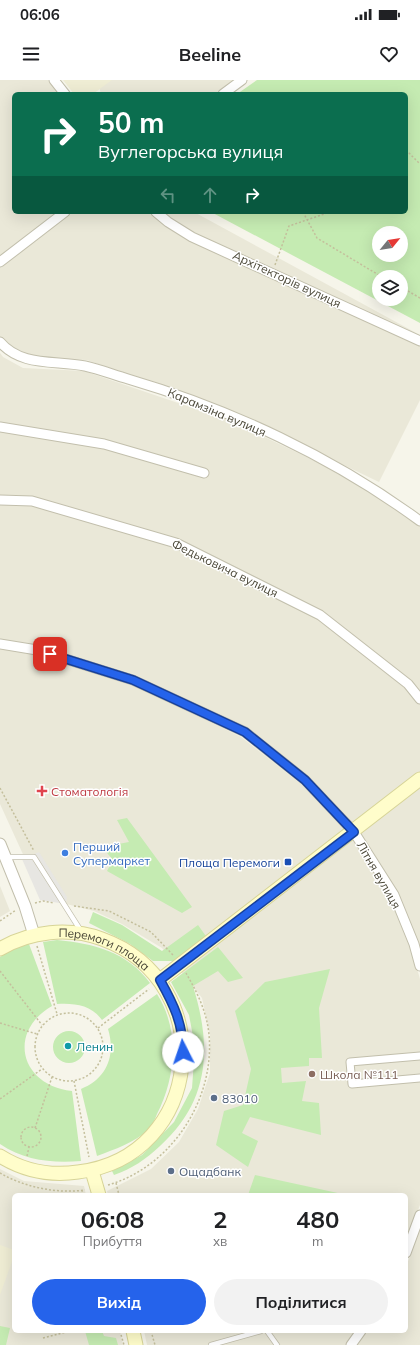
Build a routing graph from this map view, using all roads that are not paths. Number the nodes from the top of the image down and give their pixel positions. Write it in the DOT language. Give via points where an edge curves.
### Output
graph roads {
  1 [pos="54,80"];
  2 [pos="242,80"];
  3 [pos="63,92"];
  4 [pos="226,92"];
  5 [pos="63,214"];
  6 [pos="158,214"];
  7 [pos="0,262"];
  8 [pos="420,341"];
  9 [pos="0,342"];
  10 [pos="0,427"];
  11 [pos="204,473"];
  12 [pos="0,500"];
  13 [pos="420,521"];
  14 [pos="0,644"];
  15 [pos="420,699"];
  16 [pos="420,779"];
  17 [pos="354,832"];
  18 [pos="0,844"];
  19 [pos="5,857"];
  20 [pos="83,934"];
  21 [pos="34,935"];
  22 [pos="0,949"];
  23 [pos="420,966"];
  24 [pos="160,980"];
  25 [pos="420,1056"];
  26 [pos="420,1078"];
  27 [pos="0,1156"];
  28 [pos="92,1171"];
  29 [pos="98,1191"];
  30 [pos="420,1216"];
  31 [pos="408,1248"];
  32 [pos="133,1333"];
  33 [pos="254,1333"];
  34 [pos="268,1333"];
  35 [pos="360,1333"];
  36 [pos="136,1345"];
  37 [pos="211,1345"];
  38 [pos="277,1345"];
  39 [pos="351,1345"];
  1 -- 3 [label="street"];
  2 -- 4 [label="street"];
  5 -- 7 [label="street"];
  6 -- 8 [label="street, Архітекторів вулиця" via="192,237"];
  9 -- 13 [label="street, Карамзіна вулиця" via="6,349 24,359 84,366 168,391 227,413 336,466"];
  10 -- 11 [label="street" via="104,444"];
  12 -- 15 [label="street, Федьковича вулиця" via="32,501 176,542 320,615 408,684"];
  14 -- 17 [label="street, Літня вулиця" via="37,650 133,680 245,732 305,780"];
  16 -- 17 [label="main road"];
  17 -- 23 [label="street, Літня вулиця" via="394,895"];
  17 -- 24 [label="main road"];
  18 -- 19 [label="street"];
  19 -- 20 [label="lane" via="34,857"];
  19 -- 21 [label="street"];
  20 -- 21 [label="main road, Перемоги площа" via="62,931"];
  20 -- 24 [label="main road, Перемоги площа" via="117,944 140,960"];
  21 -- 22 [label="main road, Перемоги площа"];
  24 -- 28 [label="main road, Перемоги площа" via="175,1007 183,1037 183,1068 175,1098 161,1124 140,1147 114,1163"];
  25 -- 26 [label="street" via="350,1062 352,1084"];
  27 -- 28 [label="main road, Перемоги площа" via="24,1168 44,1173"];
  28 -- 29 [label="main road"];
  30 -- 31 [label="street"];
  32 -- 36 [label="main road"];
  33 -- 37 [label="lane"];
  34 -- 38 [label="lane"];
  35 -- 39 [label="street"];
}
